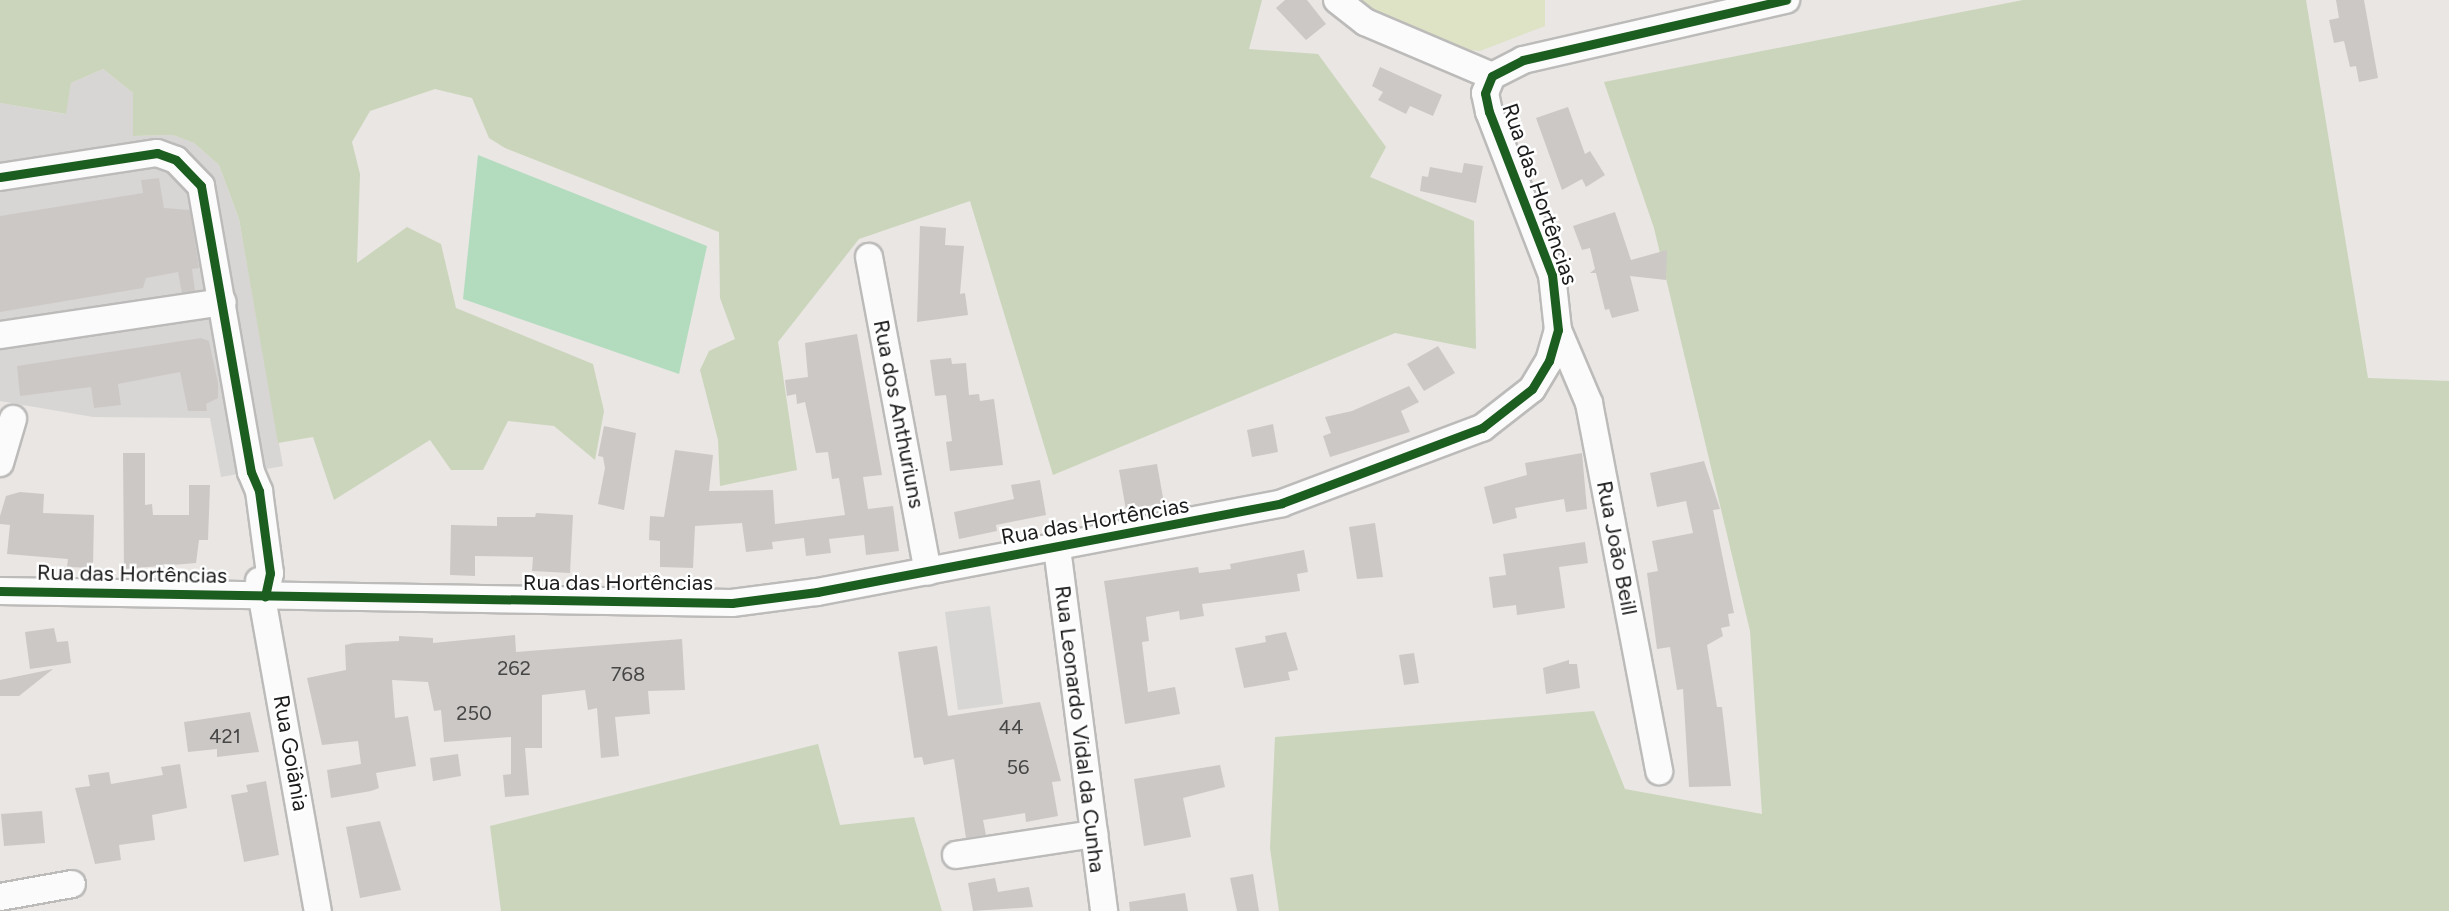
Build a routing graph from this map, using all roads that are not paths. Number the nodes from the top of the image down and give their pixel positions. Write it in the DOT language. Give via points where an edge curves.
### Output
graph roads {
  1 [pos="1337,0"];
  2 [pos="1786,0"];
  3 [pos="1761,2"];
  4 [pos="1712,8"];
  5 [pos="1492,76"];
  6 [pos="0,177"];
  7 [pos="869,257"];
  8 [pos="223,302"];
  9 [pos="1558,330"];
  10 [pos="0,335"];
  11 [pos="13,419"];
  12 [pos="0,463"];
  13 [pos="1056,548"];
  14 [pos="928,572"];
  15 [pos="0,591"];
  16 [pos="265,596"];
  17 [pos="1659,771"];
  18 [pos="1094,834"];
  19 [pos="956,855"];
  20 [pos="72,884"];
  21 [pos="0,897"];
  22 [pos="318,911"];
  23 [pos="1104,911"];
  1 -- 5 [label="street" via="1365,22"];
  2 -- 3 [label="street, Rua das Hortências"];
  3 -- 4 [label="street, Rua das Hortências"];
  4 -- 5 [label="street, Rua das Hortências" via="1523,60"];
  5 -- 9 [label="street, Rua das Hortências" via="1485,93 1489,112 1552,275"];
  6 -- 8 [label="street, Rua Goiânia" via="140,152 176,160 201,186"];
  7 -- 14 [label="street, Rua dos Anthuriuns"];
  8 -- 10 [label="street"];
  8 -- 16 [label="street, Rua Goiânia" via="251,472 259,491 270,573"];
  9 -- 13 [label="street, Rua das Hortências" via="1549,361 1532,389 1507,412 1448,444 1282,503"];
  9 -- 17 [label="street, Rua João Beill" via="1589,404"];
  11 -- 12 [label="street"];
  13 -- 14 [label="street, Rua das Hortências"];
  13 -- 18 [label="street, Rua Leonardo Vidal da Cunha"];
  14 -- 16 [label="street, Rua das Hortências" via="779,598 697,604"];
  15 -- 16 [label="street, Rua das Hortências"];
  16 -- 22 [label="street, Rua Goiânia"];
  18 -- 19 [label="street"];
  18 -- 23 [label="street, Rua Leonardo Vidal da Cunha"];
  20 -- 21 [label="street"];
}
